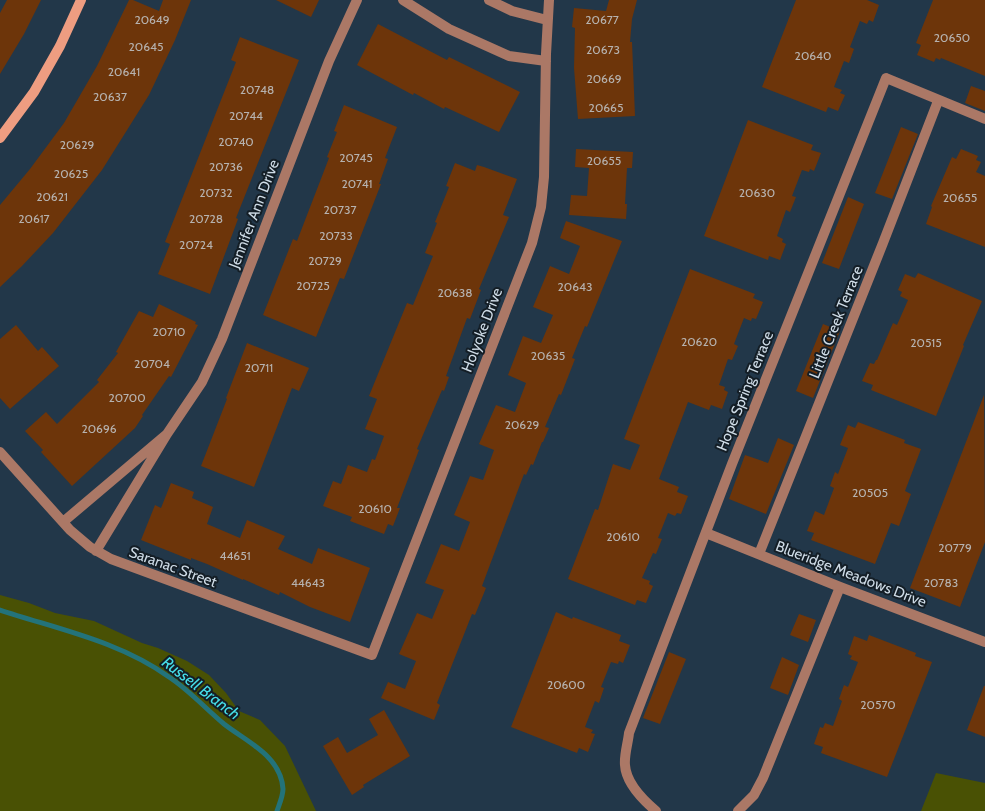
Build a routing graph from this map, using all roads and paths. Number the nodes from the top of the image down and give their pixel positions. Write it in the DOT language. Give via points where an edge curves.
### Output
graph roads {
  1 [pos="81,0"];
  2 [pos="357,0"];
  3 [pos="403,0"];
  4 [pos="489,0"];
  5 [pos="549,0"];
  6 [pos="547,20"];
  7 [pos="546,61"];
  8 [pos="938,101"];
  9 [pos="985,119"];
  10 [pos="0,138"];
  11 [pos="167,434"];
  12 [pos="0,452"];
  13 [pos="63,522"];
  14 [pos="706,533"];
  15 [pos="96,551"];
  16 [pos="759,554"];
  17 [pos="840,587"];
  18 [pos="984,639"];
  19 [pos="372,655"];
  20 [pos="656,811"];
  21 [pos="738,811"];
  1 -- 10 [label="street" via="34,92"];
  2 -- 11 [label="street, Jennifer Ann Drive" via="325,70 222,339 202,382"];
  3 -- 7 [label="street" via="449,29 508,56"];
  4 -- 6 [label="street" via="512,11"];
  5 -- 6 [label="street, Holyoke Drive"];
  6 -- 7 [label="street, Holyoke Drive"];
  7 -- 19 [label="street, Holyoke Drive" via="544,177 532,243"];
  8 -- 9 [label="street, Hope Spring Terrace"];
  8 -- 14 [label="street, Hope Spring Terrace" via="886,78"];
  8 -- 16 [label="street, Little Creek Terrace"];
  11 -- 13 [label="street, Jennifer Ann Drive"];
  11 -- 15 [label="street, Jennifer Ann Drive"];
  12 -- 13 [label="street, Saranac Street"];
  13 -- 15 [label="street, Saranac Street"];
  14 -- 16 [label="street, Blueridge Meadows Drive"];
  14 -- 20 [label="street, Hope Spring Terrace" via="629,733 625,766 631,783"];
  15 -- 19 [label="street, Saranac Street" via="118,562"];
  16 -- 17 [label="street, Blueridge Meadows Drive"];
  17 -- 18 [label="street, Blueridge Meadows Drive"];
  17 -- 21 [label="street" via="763,778 754,795"];
}
